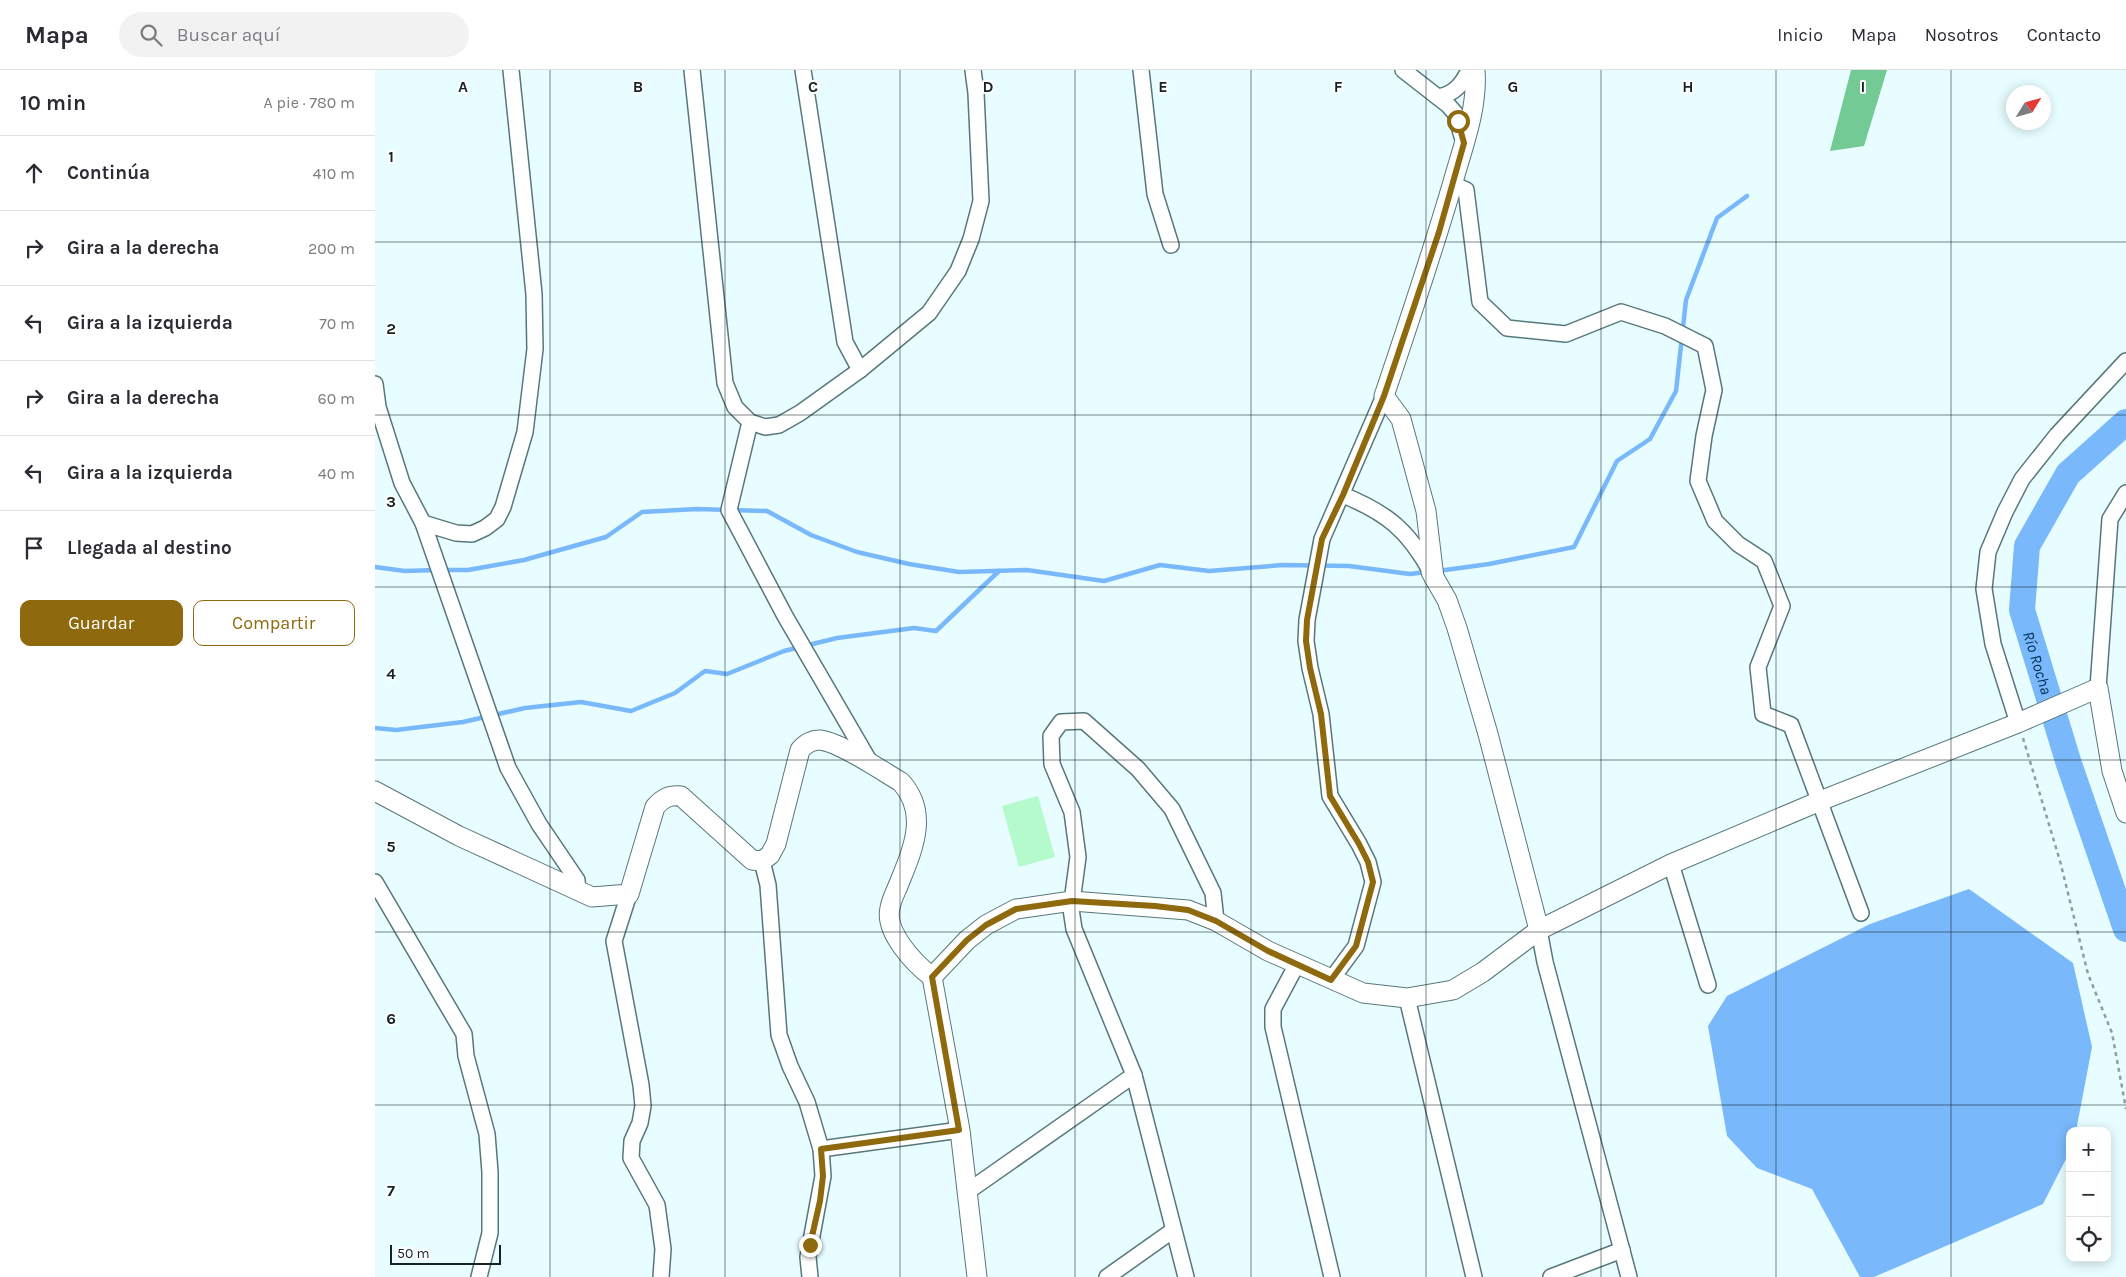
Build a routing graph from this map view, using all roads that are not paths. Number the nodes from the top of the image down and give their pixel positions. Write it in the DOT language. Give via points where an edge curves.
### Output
graph roads {
  1 [pos="511,70"];
  2 [pos="692,70"];
  3 [pos="803,70"];
  4 [pos="973,70"];
  5 [pos="1141,70"];
  6 [pos="1403,70"];
  7 [pos="1469,70"];
  8 [pos="1475,70"];
  9 [pos="1438,97"];
  10 [pos="1464,143"];
  11 [pos="1452,184"];
  12 [pos="1171,245"];
  13 [pos="2126,361"];
  14 [pos="860,370"];
  15 [pos="375,384"];
  16 [pos="1384,396"];
  17 [pos="750,422"];
  18 [pos="2126,493"];
  19 [pos="1343,495"];
  20 [pos="423,523"];
  21 [pos="1433,575"];
  22 [pos="2090,692"];
  23 [pos="2025,720"];
  24 [pos="872,766"];
  25 [pos="375,791"];
  26 [pos="1819,801"];
  27 [pos="2126,813"];
  28 [pos="762,861"];
  29 [pos="1671,864"];
  30 [pos="375,882"];
  31 [pos="578,891"];
  32 [pos="629,894"];
  33 [pos="1072,901"];
  34 [pos="1861,912"];
  35 [pos="1216,921"];
  36 [pos="1539,930"];
  37 [pos="1297,964"];
  38 [pos="932,977"];
  39 [pos="1331,980"];
  40 [pos="1708,985"];
  41 [pos="1407,998"];
  42 [pos="1134,1075"];
  43 [pos="959,1130"];
  44 [pos="821,1149"];
  45 [pos="967,1192"];
  46 [pos="1172,1231"];
  47 [pos="1621,1250"];
  48 [pos="479,1277"];
  49 [pos="661,1277"];
  50 [pos="810,1277"];
  51 [pos="977,1277"];
  52 [pos="1107,1277"];
  53 [pos="1186,1277"];
  54 [pos="1332,1277"];
  55 [pos="1474,1277"];
  56 [pos="1551,1277"];
  57 [pos="1629,1277"];
  1 -- 20 [label="street" via="534,294 535,349 525,432 497,519 472,534 456,533"];
  2 -- 17 [label="street" via="725,383 735,407"];
  3 -- 14 [label="street" via="845,342"];
  4 -- 14 [label="street" via="981,200 971,239 958,271 929,313"];
  5 -- 12 [label="street" via="1155,194"];
  6 -- 9 [label="street"];
  7 -- 9 [label="street" via="1459,87 1449,95"];
  8 -- 10 [label="street" via="1475,96"];
  9 -- 10 [label="street" via="1455,113"];
  10 -- 11 [label="street"];
  11 -- 16 [label="street"];
  11 -- 26 [label="street" via="1466,190 1479,302 1507,328 1566,334 1621,312 1665,326 1705,346 1714,390 1698,481 1715,522 1764,561 1782,606 1758,667 1763,714 1791,725"];
  13 -- 23 [label="street" via="2057,435 2022,479 1988,552 1984,589 1993,644"];
  14 -- 17 [label="street" via="779,425 765,427"];
  15 -- 20 [label="street" via="378,407 402,483"];
  16 -- 19 [label="street"];
  16 -- 21 [label="street" via="1401,419 1426,511"];
  17 -- 24 [label="street" via="729,510 785,616"];
  18 -- 22 [label="street" via="2110,519"];
  19 -- 21 [label="street" via="1367,505 1399,527 1418,547"];
  19 -- 39 [label="street" via="1322,539 1306,641 1321,714 1330,796 1368,862 1373,882 1356,946"];
  20 -- 31 [label="street" via="508,768 539,824 577,880"];
  21 -- 36 [label="street" via="1447,600 1460,636"];
  22 -- 23 [label="street"];
  22 -- 27 [label="street"];
  23 -- 26 [label="street"];
  24 -- 28 [label="street" via="835,745 819,740 807,742 799,750 777,844 770,856"];
  24 -- 38 [label="street" via="901,782 916,808 917,830 913,850 889,909 891,924 901,945"];
  25 -- 31 [label="street" via="453,833"];
  26 -- 29 [label="street"];
  26 -- 34 [label="street"];
  28 -- 32 [label="street" via="752,860 681,796 672,795 655,807"];
  28 -- 44 [label="street" via="768,885 779,1035 807,1102"];
  29 -- 36 [label="street"];
  29 -- 40 [label="street"];
  30 -- 48 [label="street" via="464,1034 466,1056 487,1134 490,1172 490,1233"];
  31 -- 32 [label="street" via="593,897"];
  32 -- 49 [label="street" via="614,940 643,1106 632,1142 631,1158 657,1205 663,1249"];
  33 -- 35 [label="street" via="1188,910"];
  33 -- 35 [label="street" via="1078,858 1073,812 1052,764 1051,736 1061,722 1084,721 1138,769 1172,809 1213,893"];
  33 -- 38 [label="street" via="1016,909 986,925"];
  33 -- 42 [label="street" via="1074,929"];
  35 -- 37 [label="street"];
  36 -- 41 [label="street" via="1453,990"];
  36 -- 47 [label="street"];
  37 -- 39 [label="street"];
  37 -- 54 [label="street" via="1273,1009 1273,1027"];
  38 -- 43 [label="street"];
  39 -- 41 [label="street" via="1363,993"];
  41 -- 55 [label="street"];
  42 -- 45 [label="street"];
  42 -- 46 [label="street"];
  43 -- 44 [label="street"];
  43 -- 45 [label="street"];
  44 -- 50 [label="street" via="823,1176 808,1257"];
  45 -- 51 [label="street"];
  46 -- 52 [label="street"];
  46 -- 53 [label="street"];
  47 -- 56 [label="street"];
  47 -- 57 [label="street"];
}
